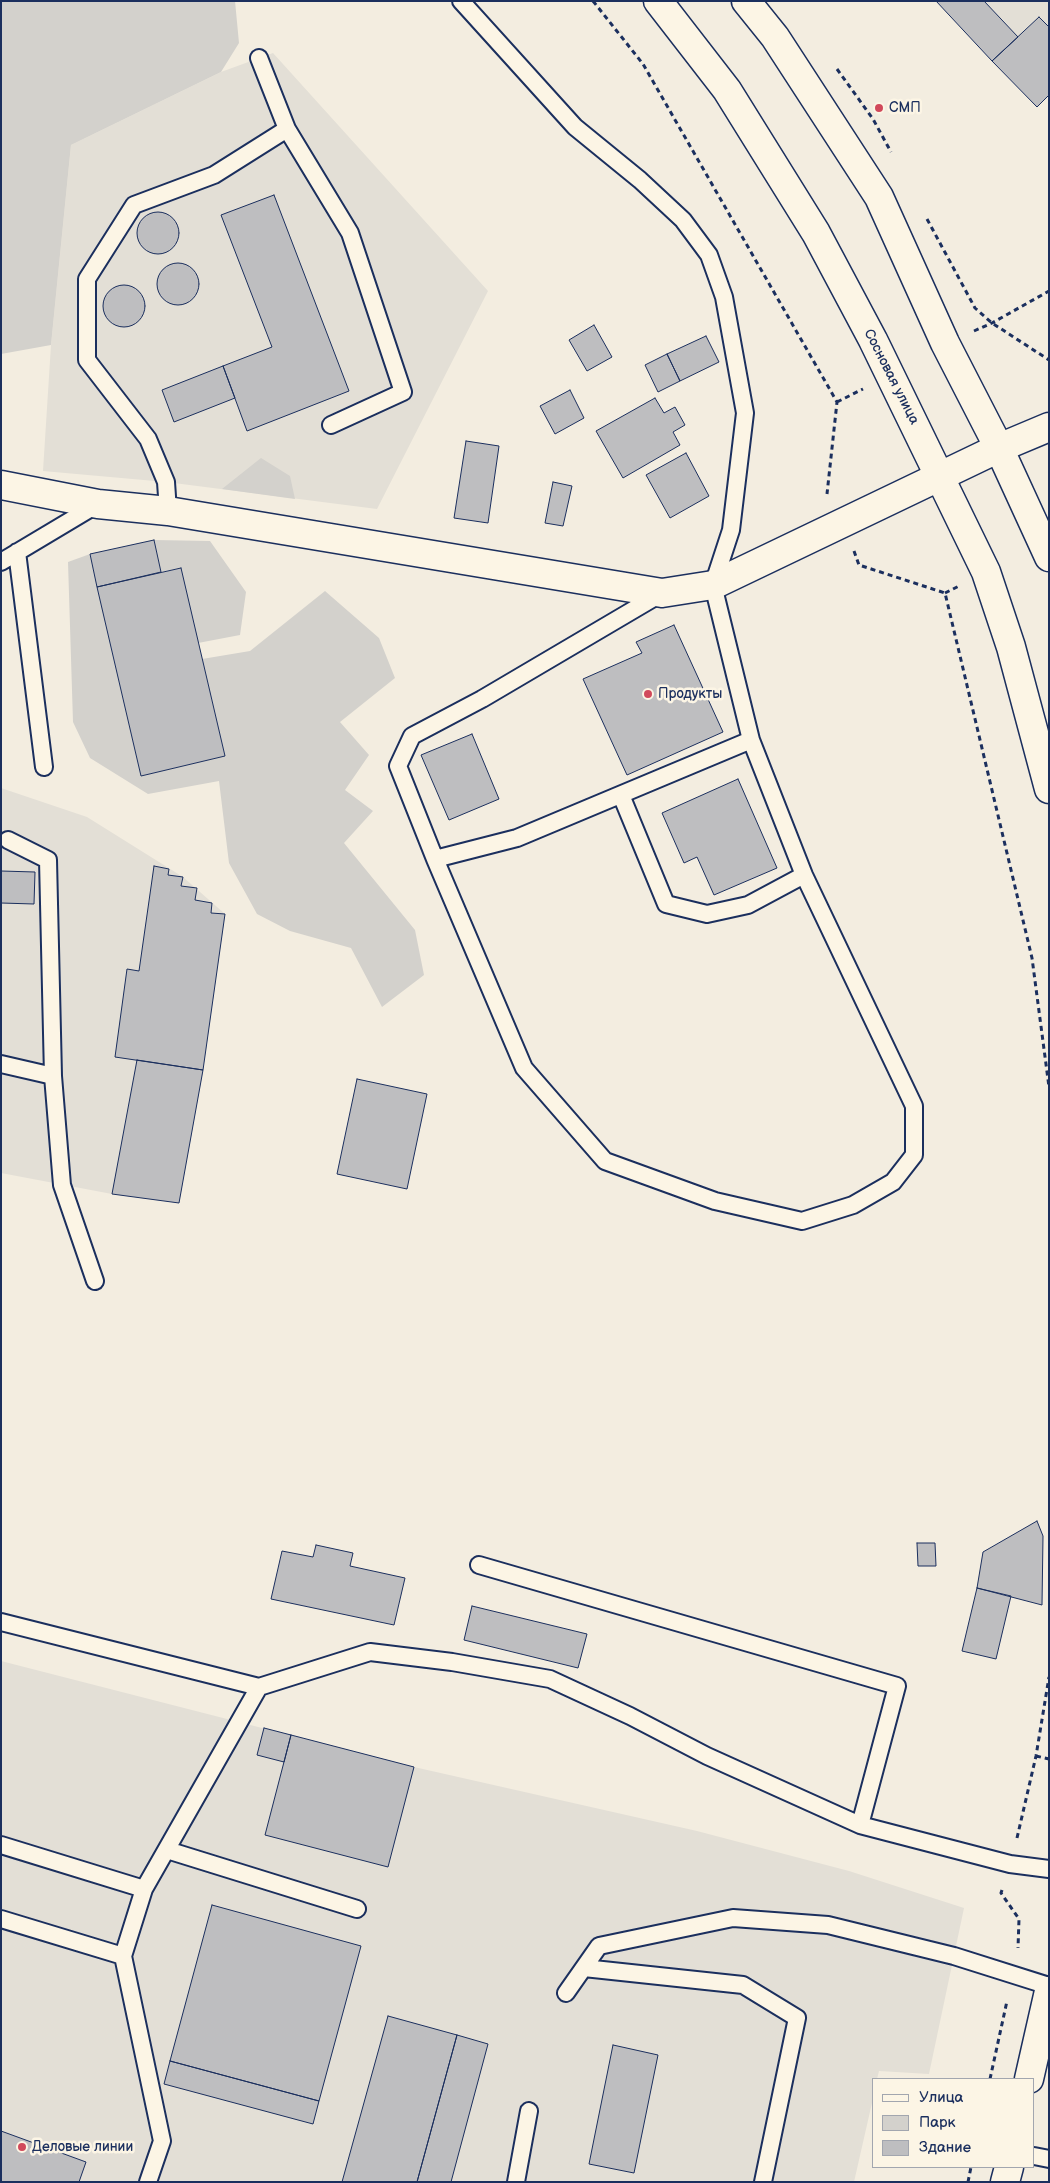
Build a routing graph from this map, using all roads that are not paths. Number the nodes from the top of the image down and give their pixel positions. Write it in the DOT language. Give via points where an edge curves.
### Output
graph roads {
  1 [pos="461,1"];
  2 [pos="658,1"];
  3 [pos="746,1"];
  4 [pos="259,58"];
  5 [pos="287,129"];
  6 [pos="331,425"];
  7 [pos="1049,427"];
  8 [pos="998,448"];
  9 [pos="940,476"];
  10 [pos="1,485"];
  11 [pos="98,504"];
  12 [pos="168,511"];
  13 [pos="17,552"];
  14 [pos="1049,557"];
  15 [pos="1,562"];
  16 [pos="713,586"];
  17 [pos="662,593"];
  18 [pos="751,740"];
  19 [pos="44,767"];
  20 [pos="1049,789"];
  21 [pos="621,795"];
  22 [pos="8,840"];
  23 [pos="435,858"];
  24 [pos="804,875"];
  25 [pos="1,1064"];
  26 [pos="53,1076"];
  27 [pos="94,1281"];
  28 [pos="479,1565"];
  29 [pos="1,1622"];
  30 [pos="259,1687"];
  31 [pos="860,1825"];
  32 [pos="1,1845"];
  33 [pos="167,1850"];
  34 [pos="1049,1869"];
  35 [pos="144,1889"];
  36 [pos="357,1909"];
  37 [pos="1,1919"];
  38 [pos="123,1956"];
  39 [pos="584,1968"];
  40 [pos="1049,1986"];
  41 [pos="1049,1990"];
  42 [pos="566,1993"];
  43 [pos="1029,2078"];
  44 [pos="529,2111"];
  45 [pos="1035,2156"];
  46 [pos="1049,2159"];
  47 [pos="1009,2168"];
  48 [pos="148,2182"];
  49 [pos="516,2182"];
  50 [pos="763,2182"];
  51 [pos="1005,2182"];
  1 -- 16 [label="lane" via="574,127 640,180 683,220 709,255 724,297 745,413 732,530"];
  2 -- 9 [label="main road, Сосновая улица" via="728,90 816,233"];
  3 -- 8 [label="main road" via="776,37 879,198 945,343"];
  4 -- 5 [label="lane"];
  5 -- 6 [label="lane" via="350,233 403,392"];
  5 -- 12 [label="lane" via="214,175 134,205 87,279 87,360 148,439 166,482"];
  7 -- 8 [label="main road"];
  8 -- 9 [label="main road"];
  8 -- 14 [label="main road"];
  9 -- 16 [label="main road"];
  9 -- 20 [label="main road, Сосновая улица" via="986,572 1011,647"];
  10 -- 11 [label="main road"];
  11 -- 12 [label="main road"];
  11 -- 13 [label="lane"];
  12 -- 17 [label="main road"];
  13 -- 15 [label="lane"];
  13 -- 19 [label="lane"];
  16 -- 17 [label="main road"];
  16 -- 18 [label="lane"];
  17 -- 23 [label="lane" via="482,699 412,736 398,766"];
  18 -- 21 [label="lane"];
  18 -- 24 [label="lane"];
  21 -- 23 [label="lane" via="517,838"];
  21 -- 24 [label="lane" via="666,904 707,914 748,904"];
  22 -- 26 [label="lane" via="48,860"];
  23 -- 24 [label="lane" via="524,1068 605,1160 715,1201 802,1222 853,1205 893,1182 914,1156 914,1106"];
  25 -- 26 [label="lane"];
  26 -- 27 [label="lane" via="62,1185"];
  28 -- 31 [label="lane" via="897,1686"];
  29 -- 30 [label="lane"];
  30 -- 31 [label="lane" via="370,1652 550,1679 707,1756"];
  30 -- 33 [label="lane"];
  31 -- 34 [label="lane" via="1010,1864"];
  32 -- 35 [label="lane"];
  33 -- 35 [label="lane"];
  33 -- 36 [label="lane"];
  35 -- 38 [label="lane"];
  37 -- 38 [label="lane"];
  38 -- 48 [label="lane" via="162,2141"];
  39 -- 40 [label="lane" via="599,1946 733,1918 828,1925 954,1956"];
  39 -- 42 [label="lane"];
  39 -- 50 [label="lane" via="743,1984 797,2018"];
  41 -- 43 [label="main road"];
  44 -- 49 [label="lane"];
  45 -- 46 [label="lane"];
  47 -- 51 [label="main road"];
}
